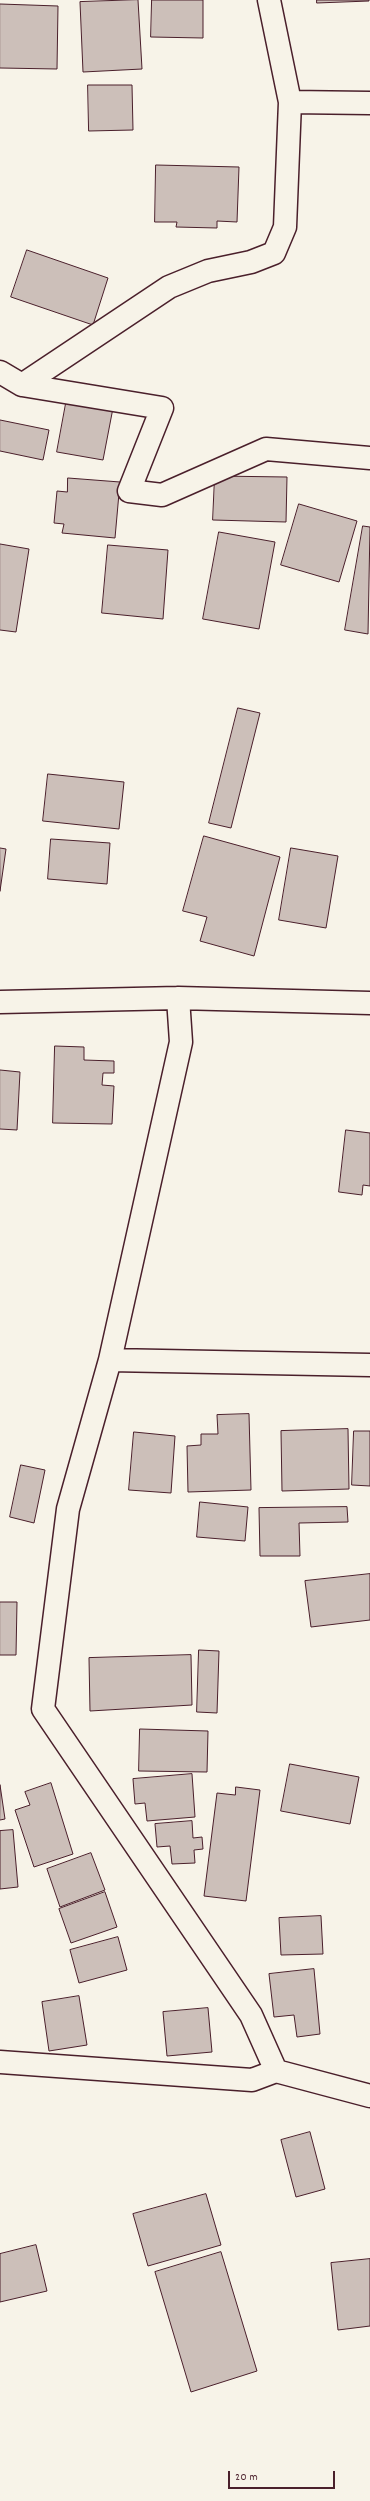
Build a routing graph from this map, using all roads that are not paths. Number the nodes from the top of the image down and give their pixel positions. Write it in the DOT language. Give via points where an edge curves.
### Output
graph roads {
  1 [pos="270,0"];
  2 [pos="290,102"];
  3 [pos="370,103"];
  4 [pos="0,372"];
  5 [pos="22,385"];
  6 [pos="370,458"];
  7 [pos="178,998"];
  8 [pos="0,1002"];
  9 [pos="370,1003"];
  10 [pos="110,1360"];
  11 [pos="370,1366"];
  12 [pos="0,2062"];
  13 [pos="276,2070"];
  14 [pos="370,2096"];
  1 -- 2 [label="street"];
  2 -- 3 [label="street"];
  2 -- 5 [label="street" via="285,227 274,253 251,262 208,270 169,287"];
  4 -- 5 [label="street"];
  5 -- 6 [label="street" via="162,408 129,491 162,495 266,449"];
  7 -- 8 [label="street"];
  7 -- 9 [label="street"];
  7 -- 10 [label="street" via="181,1042"];
  10 -- 11 [label="street"];
  10 -- 13 [label="street" via="68,1509 43,1709 251,2015"];
  12 -- 13 [label="street" via="252,2080"];
  13 -- 14 [label="street"];
}
